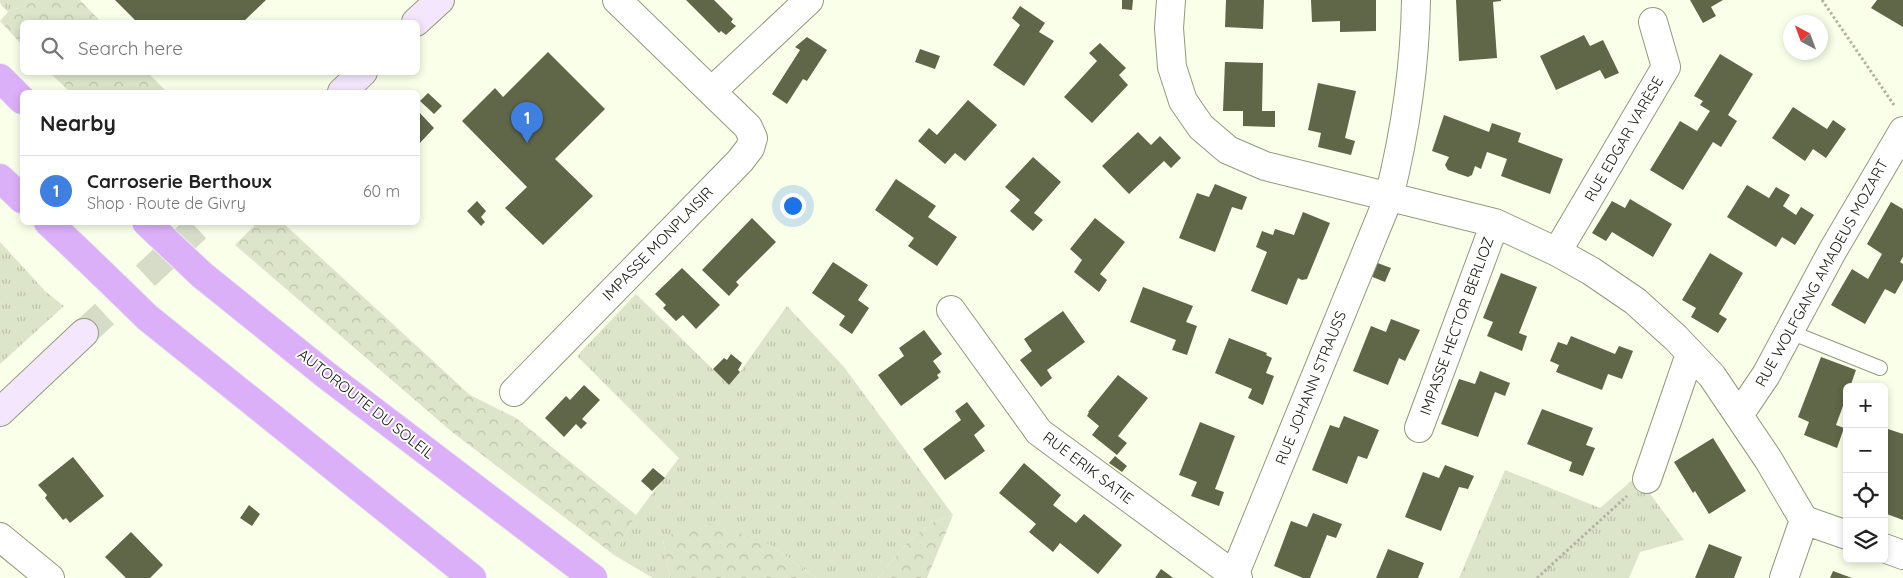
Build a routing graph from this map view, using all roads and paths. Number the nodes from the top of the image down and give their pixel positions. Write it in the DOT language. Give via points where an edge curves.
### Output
graph roads {
  1 [pos="440,0"];
  2 [pos="617,0"];
  3 [pos="809,0"];
  4 [pos="1171,0"];
  5 [pos="1416,0"];
  6 [pos="1822,0"];
  7 [pos="418,20"];
  8 [pos="1653,22"];
  9 [pos="360,75"];
  10 [pos="0,78"];
  11 [pos="344,90"];
  12 [pos="712,91"];
  13 [pos="20,98"];
  14 [pos="1900,120"];
  15 [pos="0,178"];
  16 [pos="20,197"];
  17 [pos="1389,197"];
  18 [pos="1495,223"];
  19 [pos="51,225"];
  20 [pos="149,225"];
  21 [pos="1557,252"];
  22 [pos="951,310"];
  23 [pos="1790,332"];
  24 [pos="84,333"];
  25 [pos="1690,354"];
  26 [pos="1880,368"];
  27 [pos="514,392"];
  28 [pos="0,412"];
  29 [pos="1739,415"];
  30 [pos="1419,428"];
  31 [pos="1647,479"];
  32 [pos="1804,520"];
  33 [pos="1843,534"];
  34 [pos="0,537"];
  35 [pos="1888,549"];
  36 [pos="1903,555"];
  37 [pos="1235,577"];
  38 [pos="50,578"];
  39 [pos="472,578"];
  40 [pos="593,578"];
  41 [pos="1537,578"];
  42 [pos="1784,578"];
  1 -- 7 [label="main road"];
  2 -- 12 [label="street, IMPASSE MONPLAISIR"];
  3 -- 12 [label="street"];
  4 -- 17 [label="street" via="1172,67 1183,101 1201,127 1228,150 1265,166"];
  5 -- 17 [label="street, RUE JOHANN STRAUSS" via="1407,110"];
  6 -- 14 [label="path"];
  8 -- 21 [label="street, RUE EDGAR VARÈSE" via="1666,67"];
  9 -- 11 [label="main road"];
  10 -- 13 [label="highway"];
  12 -- 27 [label="street, IMPASSE MONPLAISIR" via="748,127 753,138 750,148"];
  14 -- 23 [label="street, RUE WOLFGANG AMADEUS MOZART"];
  15 -- 16 [label="highway"];
  17 -- 18 [label="street"];
  17 -- 37 [label="street, RUE JOHANN STRAUSS"];
  18 -- 21 [label="street"];
  18 -- 30 [label="street, IMPASSE HECTOR BERLIOZ"];
  19 -- 39 [label="highway, bridge" via="148,318"];
  20 -- 40 [label="highway, AUTOROUTE DU SOLEIL, bridge" via="202,275 326,375"];
  21 -- 25 [label="street" via="1635,301"];
  22 -- 37 [label="street, RUE ERIK SATIE" via="1039,432"];
  23 -- 26 [label="lane"];
  23 -- 29 [label="street, RUE WOLFGANG AMADEUS MOZART"];
  24 -- 28 [label="main road"];
  25 -- 29 [label="street" via="1712,376"];
  25 -- 31 [label="street"];
  29 -- 32 [label="street"];
  31 -- 41 [label="path"];
  32 -- 33 [label="street"];
  32 -- 42 [label="street"];
  34 -- 38 [label="street"];
  35 -- 36 [label="street"];
}
